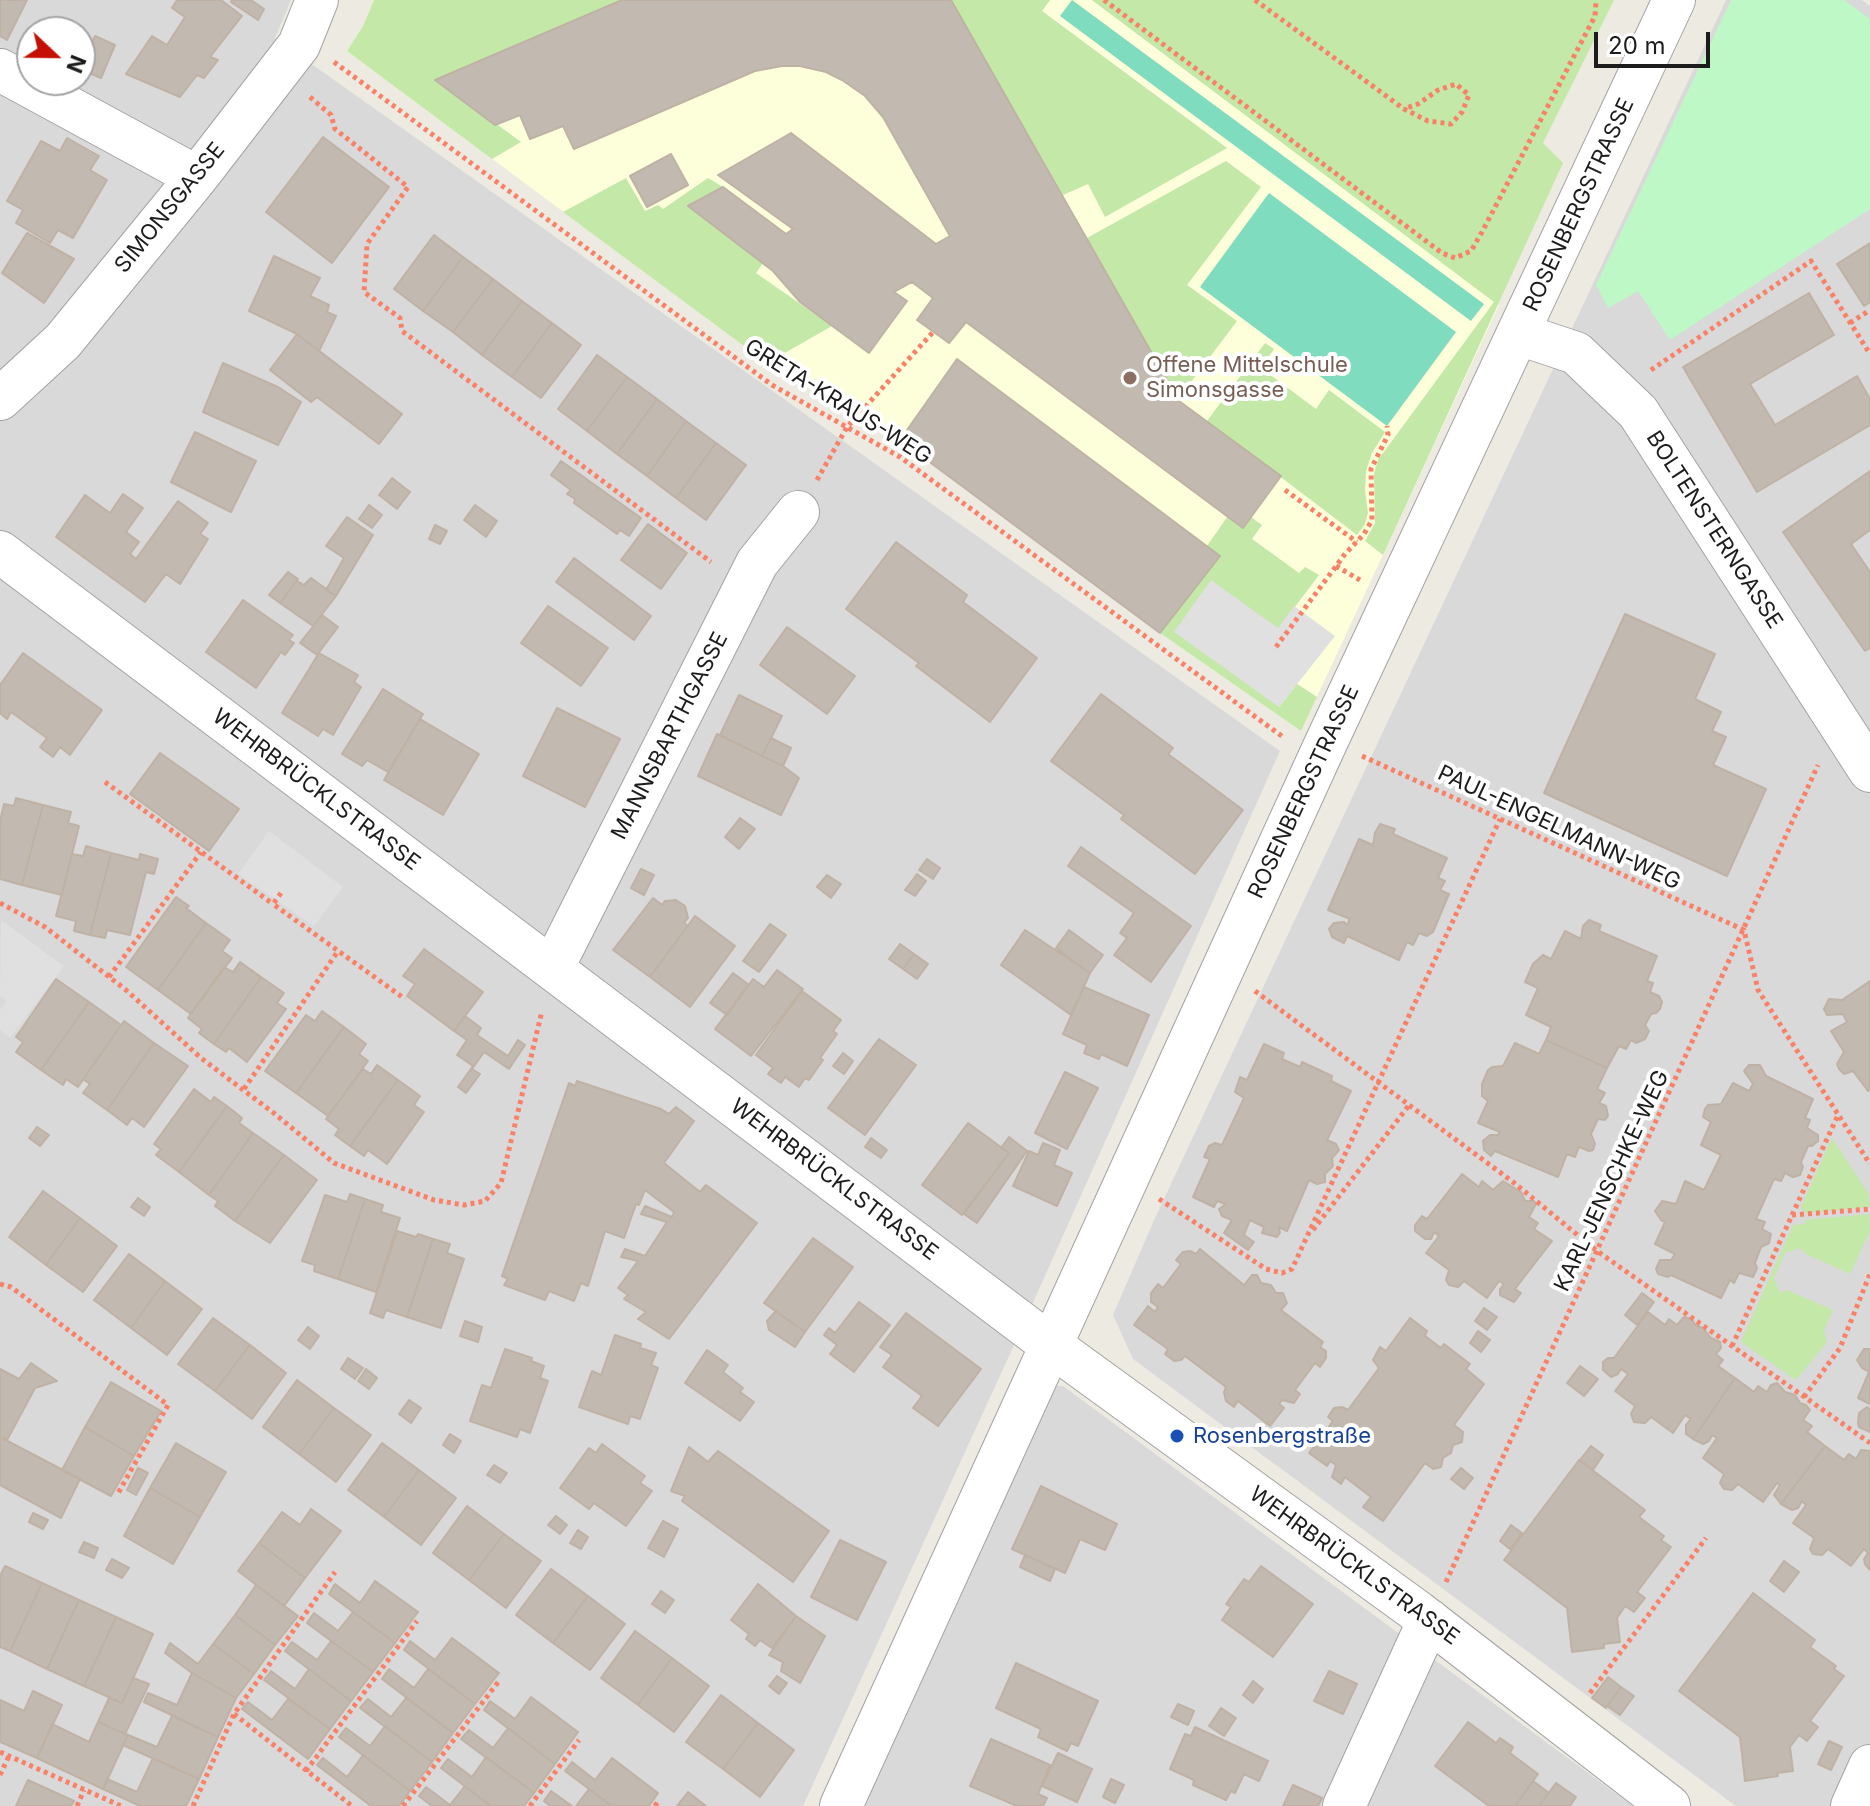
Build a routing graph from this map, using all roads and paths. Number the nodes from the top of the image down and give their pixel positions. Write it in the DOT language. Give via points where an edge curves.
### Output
graph roads {
  1 [pos="317,0"];
  2 [pos="1104,0"];
  3 [pos="1255,0"];
  4 [pos="1596,0"];
  5 [pos="1674,0"];
  6 [pos="327,56"];
  7 [pos="0,70"];
  8 [pos="303,92"];
  9 [pos="1404,109"];
  10 [pos="197,177"];
  11 [pos="1870,310"];
  12 [pos="1850,323"];
  13 [pos="934,331"];
  14 [pos="1519,334"];
  15 [pos="1870,354"];
  16 [pos="1618,393"];
  17 [pos="0,399"];
  18 [pos="1387,426"];
  19 [pos="847,427"];
  20 [pos="828,463"];
  21 [pos="1285,490"];
  22 [pos="798,512"];
  23 [pos="1357,542"];
  24 [pos="0,552"];
  25 [pos="745,587"];
  26 [pos="1276,647"];
  27 [pos="1289,741"];
  28 [pos="1822,754"];
  29 [pos="1362,755"];
  30 [pos="1870,771"];
  31 [pos="105,782"];
  32 [pos="1500,819"];
  33 [pos="201,852"];
  34 [pos="281,893"];
  35 [pos="0,903"];
  36 [pos="273,904"];
  37 [pos="1744,930"];
  38 [pos="338,951"];
  39 [pos="553,967"];
  40 [pos="1224,968"];
  41 [pos="109,977"];
  42 [pos="405,999"];
  43 [pos="1380,1082"];
  44 [pos="244,1090"];
  45 [pos="1410,1104"];
  46 [pos="1838,1114"];
  47 [pos="1870,1164"];
  48 [pos="1128,1179"];
  49 [pos="1870,1209"];
  50 [pos="1792,1215"];
  51 [pos="1305,1241"];
  52 [pos="1597,1251"];
  53 [pos="1870,1274"];
  54 [pos="0,1284"];
  55 [pos="1052,1346"];
  56 [pos="1732,1346"];
  57 [pos="1804,1397"];
  58 [pos="1870,1443"];
  59 [pos="117,1495"];
  60 [pos="1706,1538"];
  61 [pos="335,1572"];
  62 [pos="1429,1620"];
  63 [pos="417,1621"];
  64 [pos="499,1681"];
  65 [pos="234,1714"];
  66 [pos="1565,1726"];
  67 [pos="579,1740"];
  68 [pos="0,1752"];
  69 [pos="9,1756"];
  70 [pos="1870,1766"];
  71 [pos="306,1771"];
  72 [pos="0,1775"];
  73 [pos="84,1790"];
  74 [pos="659,1800"];
  75 [pos="77,1806"];
  76 [pos="121,1806"];
  77 [pos="193,1806"];
  78 [pos="352,1806"];
  79 [pos="403,1806"];
  80 [pos="530,1806"];
  81 [pos="655,1806"];
  82 [pos="841,1806"];
  83 [pos="1344,1806"];
  84 [pos="1669,1806"];
  85 [pos="1852,1806"];
  1 -- 10 [label="street, SIMONSGASSE" via="299,45"];
  2 -- 4 [label="path" via="1455,258 1471,251 1482,232 1595,16"];
  3 -- 9 [label="path"];
  5 -- 14 [label="street, ROSENBERGSTRASSE"];
  6 -- 19 [label="path, GRETA-KRAUS-WEG" via="772,385"];
  7 -- 10 [label="street"];
  8 -- 25 [label="path" via="331,115 335,129 408,187 367,244 364,292 400,318 402,331"];
  9 -- 9 [label="path" via="1428,121 1451,124 1469,95 1456,84"];
  10 -- 17 [label="street, SIMONSGASSE" via="63,341"];
  11 -- 12 [label="path"];
  12 -- 15 [label="path"];
  12 -- 16 [label="path" via="1811,261"];
  13 -- 19 [label="path"];
  14 -- 16 [label="street, BOLTENSTERNGASSE" via="1576,353"];
  14 -- 40 [label="street, ROSENBERGSTRASSE"];
  16 -- 30 [label="street, BOLTENSTERNGASSE" via="1638,412"];
  18 -- 23 [label="path" via="1388,435 1371,469 1372,520"];
  19 -- 20 [label="path"];
  19 -- 27 [label="path, GRETA-KRAUS-WEG" via="900,457"];
  21 -- 23 [label="path"];
  22 -- 25 [label="street, MANNSBARTHGASSE" via="757,563"];
  23 -- 26 [label="path"];
  24 -- 39 [label="street, WEHRBRÜCKLSTRASSE"];
  25 -- 39 [label="street, MANNSBARTHGASSE"];
  28 -- 37 [label="path, KARL-JENSCHKE-WEG"];
  29 -- 32 [label="path, PAUL-ENGELMANN-WEG"];
  31 -- 33 [label="path"];
  32 -- 37 [label="path, PAUL-ENGELMANN-WEG"];
  32 -- 43 [label="path"];
  33 -- 36 [label="path"];
  33 -- 41 [label="path"];
  34 -- 36 [label="path"];
  35 -- 41 [label="path" via="45,927"];
  36 -- 38 [label="path"];
  37 -- 46 [label="path" via="1758,990"];
  37 -- 52 [label="path, KARL-JENSCHKE-WEG"];
  38 -- 42 [label="path"];
  38 -- 44 [label="path"];
  39 -- 44 [label="path" via="501,1183 485,1201 464,1205 434,1200 334,1163"];
  39 -- 55 [label="street, WEHRBRÜCKLSTRASSE"];
  40 -- 43 [label="path"];
  40 -- 48 [label="street, ROSENBERGSTRASSE"];
  41 -- 44 [label="path"];
  43 -- 45 [label="path"];
  43 -- 51 [label="path"];
  45 -- 51 [label="path"];
  45 -- 52 [label="path"];
  46 -- 47 [label="path"];
  46 -- 50 [label="path"];
  48 -- 51 [label="path" via="1266,1269 1292,1269"];
  48 -- 55 [label="street, ROSENBERGSTRASSE"];
  49 -- 50 [label="path"];
  50 -- 56 [label="path"];
  52 -- 56 [label="path"];
  52 -- 62 [label="path, KARL-JENSCHKE-WEG"];
  53 -- 57 [label="path" via="1840,1348"];
  54 -- 59 [label="path" via="168,1405"];
  55 -- 62 [label="street, WEHRBRÜCKLSTRASSE"];
  55 -- 82 [label="street, ROSENBERGSTRASSE"];
  56 -- 57 [label="path"];
  57 -- 58 [label="path"];
  60 -- 66 [label="path"];
  61 -- 65 [label="path"];
  62 -- 66 [label="street, WEHRBRÜCKLSTRASSE"];
  62 -- 83 [label="street"];
  63 -- 71 [label="path"];
  64 -- 79 [label="path"];
  65 -- 71 [label="path"];
  65 -- 77 [label="path"];
  66 -- 84 [label="street, WEHRBRÜCKLSTRASSE"];
  67 -- 80 [label="path"];
  68 -- 69 [label="path"];
  69 -- 72 [label="path"];
  69 -- 73 [label="path"];
  70 -- 85 [label="street"];
  71 -- 78 [label="path"];
  73 -- 75 [label="path"];
  73 -- 76 [label="path"];
  74 -- 81 [label="path"];
}
